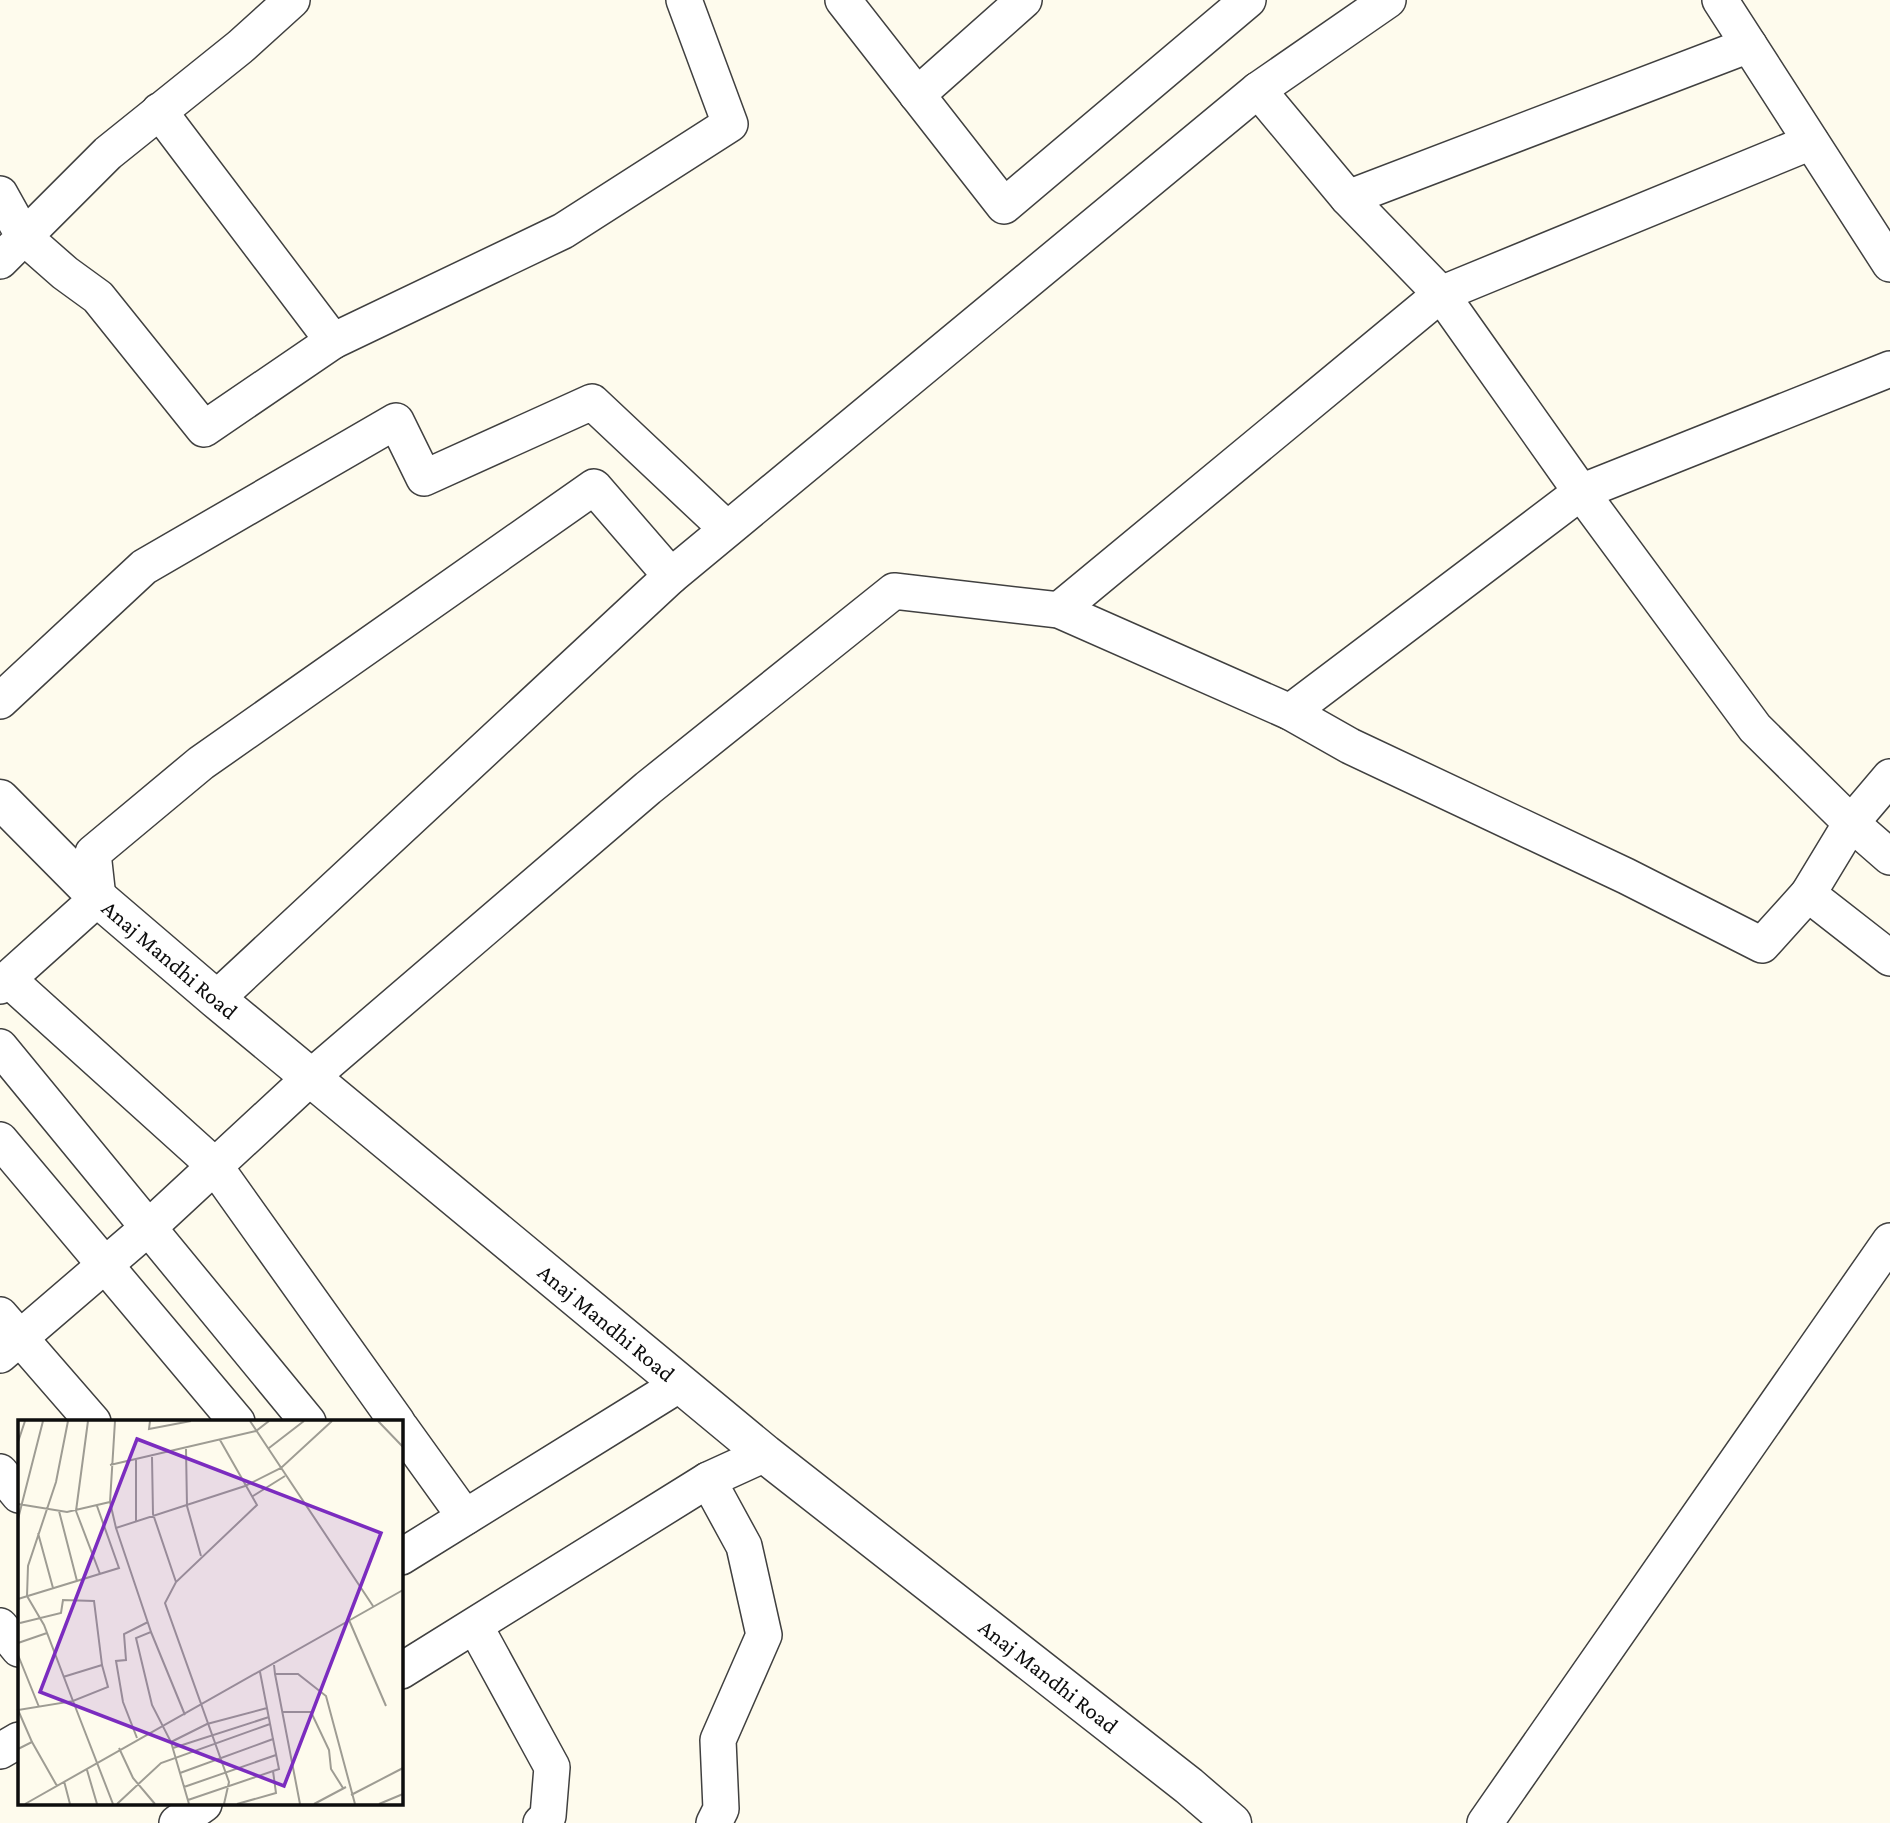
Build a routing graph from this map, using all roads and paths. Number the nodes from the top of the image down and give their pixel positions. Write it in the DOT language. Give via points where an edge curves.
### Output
graph roads {
  1 [pos="292,0"];
  2 [pos="684,0"];
  3 [pos="843,0"];
  4 [pos="1024,0"];
  5 [pos="1248,0"];
  6 [pos="1388,0"];
  7 [pos="1720,0"];
  8 [pos="1749,45"];
  9 [pos="1258,89"];
  10 [pos="917,95"];
  11 [pos="159,111"];
  12 [pos="1811,142"];
  13 [pos="0,194"];
  14 [pos="1348,198"];
  15 [pos="12,249"];
  16 [pos="1890,264"];
  17 [pos="1441,293"];
  18 [pos="333,341"];
  19 [pos="1890,369"];
  20 [pos="1581,492"];
  21 [pos="727,529"];
  22 [pos="671,576"];
  23 [pos="1059,610"];
  24 [pos="0,701"];
  25 [pos="1290,712"];
  26 [pos="1890,777"];
  27 [pos="0,799"];
  28 [pos="1851,823"];
  29 [pos="1890,857"];
  30 [pos="1808,894"];
  31 [pos="97,898"];
  32 [pos="1890,958"];
  33 [pos="4,983"];
  34 [pos="216,999"];
  35 [pos="0,1047"];
  36 [pos="311,1077"];
  37 [pos="0,1140"];
  38 [pos="214,1165"];
  39 [pos="148,1228"];
  40 [pos="1890,1241"];
  41 [pos="106,1263"];
  42 [pos="7,1336"];
  43 [pos="680,1384"];
  44 [pos="91,1420"];
  45 [pos="235,1420"];
  46 [pos="306,1420"];
  47 [pos="396,1420"];
  48 [pos="402,1429"];
  49 [pos="765,1454"];
  50 [pos="0,1472"];
  51 [pos="708,1480"];
  52 [pos="18,1494"];
  53 [pos="465,1517"];
  54 [pos="405,1547"];
  55 [pos="0,1626"];
  56 [pos="475,1626"];
  57 [pos="18,1648"];
  58 [pos="402,1670"];
  59 [pos="18,1741"];
  60 [pos="0,1751"];
  61 [pos="201,1806"];
  62 [pos="177,1823"];
  63 [pos="541,1823"];
  64 [pos="714,1823"];
  65 [pos="1232,1823"];
  66 [pos="1485,1823"];
  1 -- 11 [label="street"];
  2 -- 18 [label="street" via="730,124 563,231"];
  3 -- 10 [label="street"];
  4 -- 10 [label="street"];
  5 -- 10 [label="street" via="1004,206"];
  6 -- 9 [label="street"];
  7 -- 8 [label="street"];
  8 -- 12 [label="street"];
  8 -- 14 [label="street"];
  9 -- 14 [label="street"];
  9 -- 21 [label="street"];
  11 -- 15 [label="street" via="108,153"];
  11 -- 18 [label="street"];
  12 -- 16 [label="street"];
  12 -- 17 [label="street"];
  13 -- 15 [label="street"];
  14 -- 17 [label="street"];
  15 -- 18 [label="street" via="65,273 98,297 204,429"];
  17 -- 20 [label="street"];
  17 -- 23 [label="street"];
  19 -- 20 [label="street"];
  20 -- 25 [label="street"];
  20 -- 28 [label="street" via="1755,728"];
  21 -- 22 [label="street"];
  21 -- 24 [label="street" via="592,402 424,478 396,421 144,567"];
  22 -- 31 [label="street" via="594,487 201,762 93,853"];
  22 -- 34 [label="street"];
  23 -- 25 [label="street"];
  23 -- 36 [label="street" via="894,591 648,788"];
  25 -- 30 [label="street" via="1350,747 1762,945"];
  26 -- 28 [label="street"];
  27 -- 31 [label="street, Anaj Mandhi Road"];
  28 -- 29 [label="street"];
  28 -- 30 [label="street"];
  30 -- 32 [label="street"];
  31 -- 33 [label="street"];
  31 -- 34 [label="street, Anaj Mandhi Road"];
  33 -- 38 [label="street"];
  34 -- 36 [label="street, Anaj Mandhi Road"];
  35 -- 39 [label="street"];
  36 -- 38 [label="street"];
  36 -- 43 [label="street, Anaj Mandhi Road"];
  37 -- 41 [label="street"];
  38 -- 39 [label="street"];
  38 -- 47 [label="street"];
  39 -- 41 [label="street"];
  39 -- 46 [label="street"];
  40 -- 66 [label="street"];
  41 -- 42 [label="street"];
  41 -- 45 [label="street"];
  42 -- 44 [label="street"];
  43 -- 49 [label="street, Anaj Mandhi Road"];
  43 -- 53 [label="street"];
  48 -- 53 [label="street"];
  49 -- 51 [label="street"];
  49 -- 65 [label="street, Anaj Mandhi Road"];
  50 -- 52 [label="street"];
  51 -- 56 [label="street"];
  51 -- 64 [label="street" via="744,1546 764,1635 718,1740 721,1809"];
  53 -- 54 [label="street"];
  55 -- 57 [label="street"];
  56 -- 58 [label="street"];
  56 -- 63 [label="street" via="552,1767 548,1816"];
  59 -- 60 [label="street"];
  61 -- 62 [label="street"];
}
